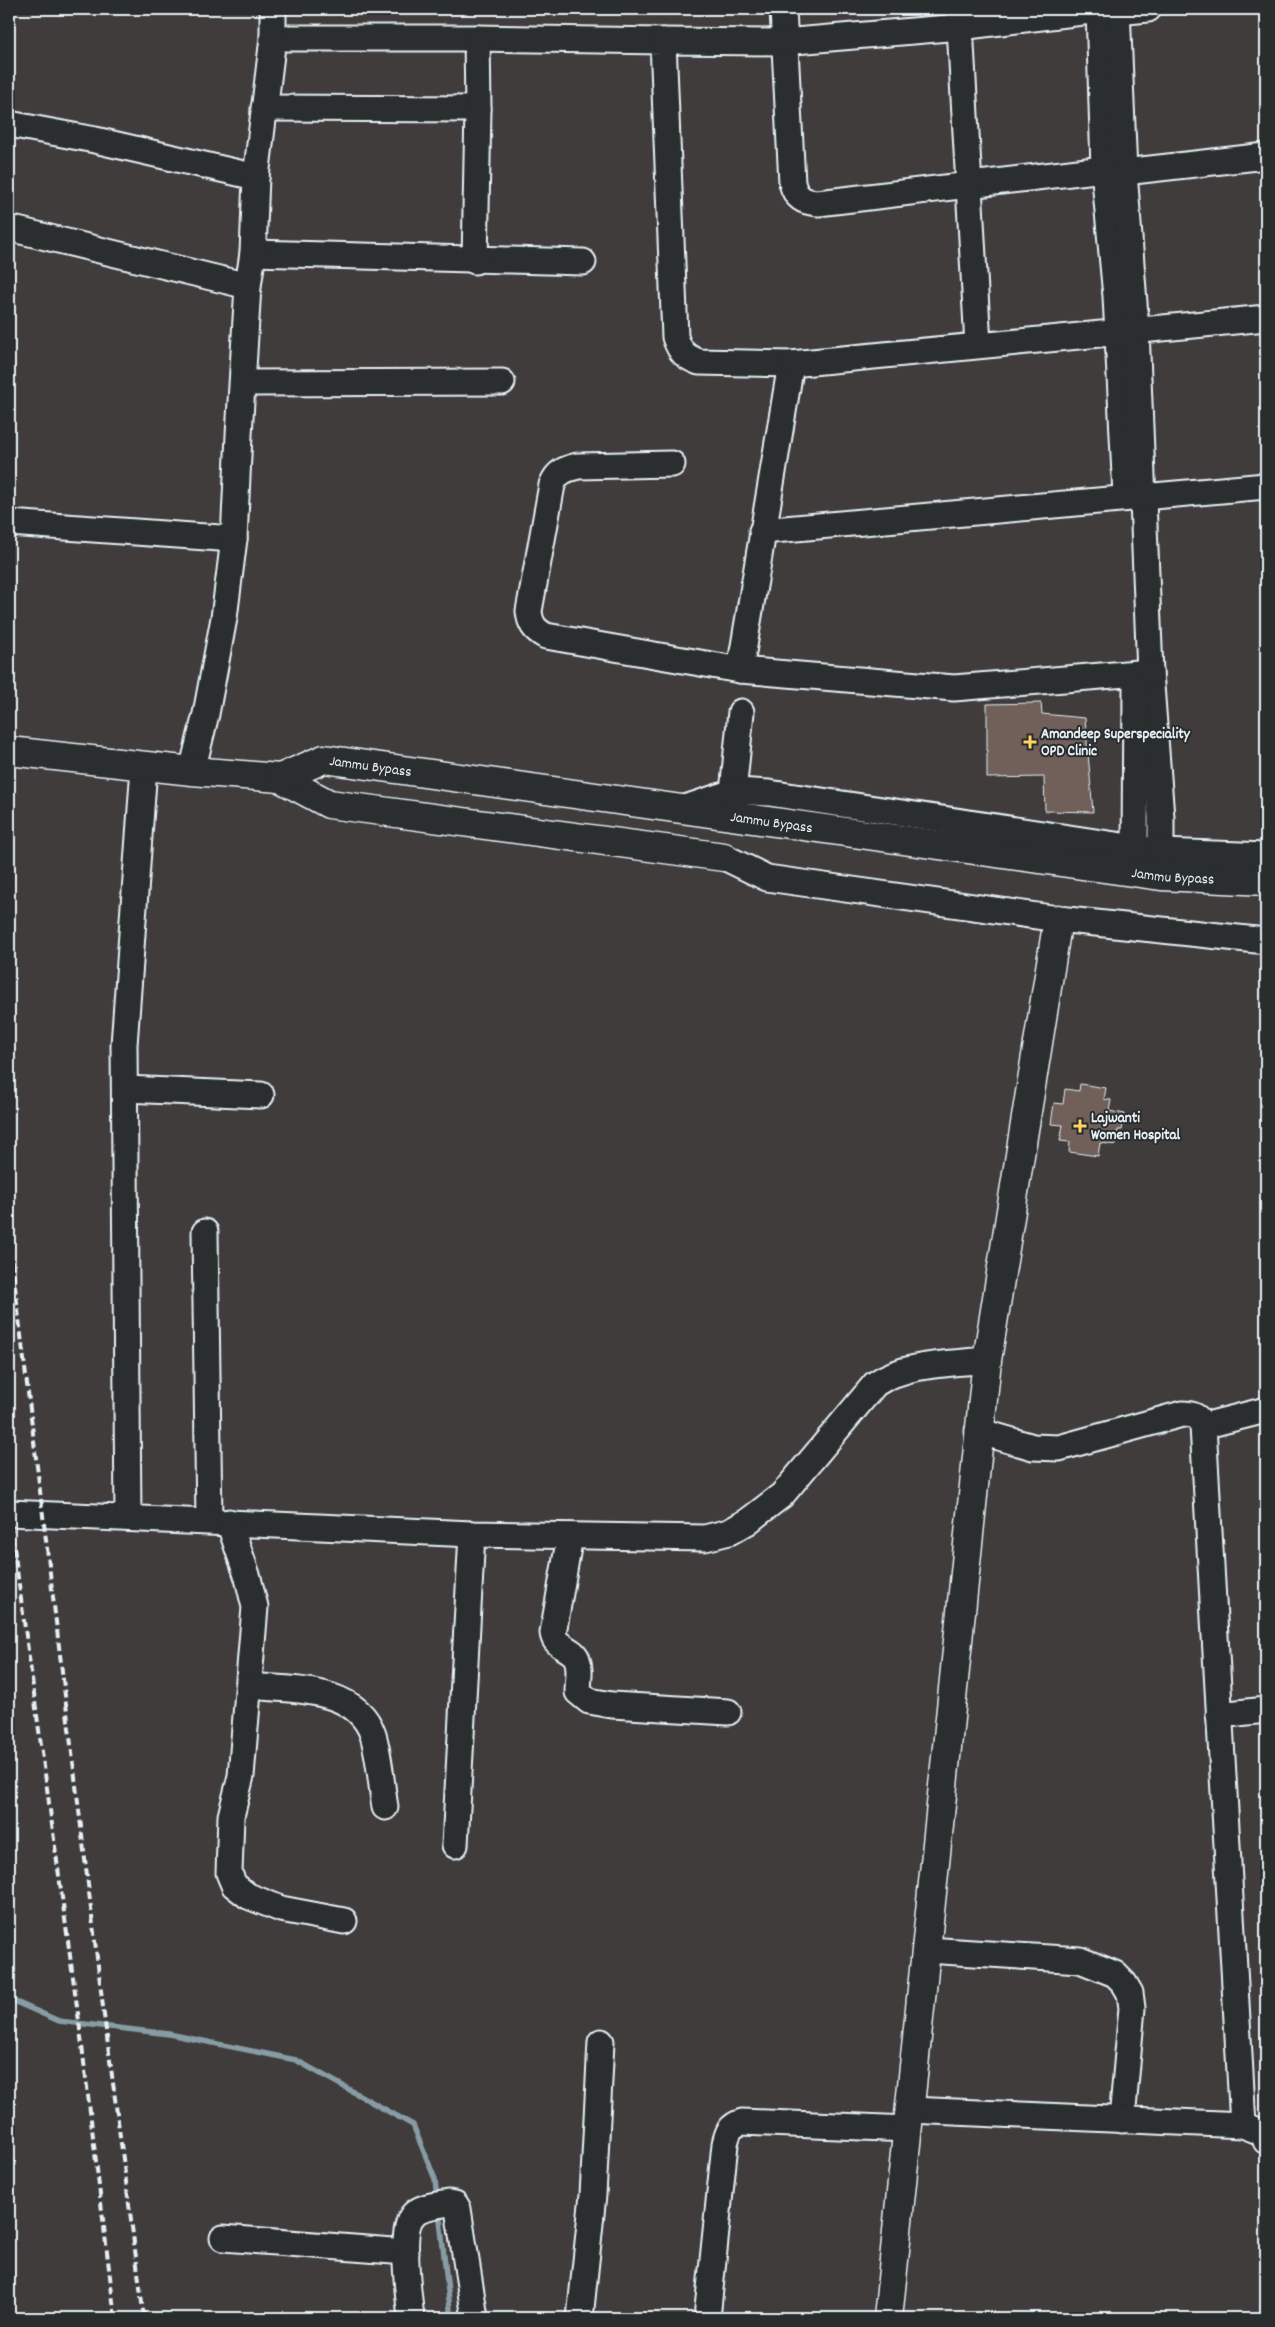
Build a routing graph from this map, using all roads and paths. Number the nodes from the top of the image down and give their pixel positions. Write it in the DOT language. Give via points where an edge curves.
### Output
graph roads {
  1 [pos="273,9"];
  2 [pos="783,9"];
  3 [pos="1148,9"];
  4 [pos="1108,10"];
  5 [pos="960,18"];
  6 [pos="273,38"];
  7 [pos="477,38"];
  8 [pos="663,41"];
  9 [pos="783,42"];
  10 [pos="264,108"];
  11 [pos="478,109"];
  12 [pos="9,124"];
  13 [pos="1266,156"];
  14 [pos="1114,170"];
  15 [pos="256,177"];
  16 [pos="970,186"];
  17 [pos="9,228"];
  18 [pos="253,253"];
  19 [pos="474,260"];
  20 [pos="583,262"];
  21 [pos="248,286"];
  22 [pos="1266,318"];
  23 [pos="1127,330"];
  24 [pos="978,345"];
  25 [pos="791,364"];
  26 [pos="502,382"];
  27 [pos="243,383"];
  28 [pos="672,464"];
  29 [pos="1266,486"];
  30 [pos="1135,498"];
  31 [pos="9,523"];
  32 [pos="762,531"];
  33 [pos="234,539"];
  34 [pos="740,670"];
  35 [pos="1143,672"];
  36 [pos="742,712"];
  37 [pos="9,751"];
  38 [pos="144,767"];
  39 [pos="192,771"];
  40 [pos="280,778"];
  41 [pos="733,792"];
  42 [pos="682,809"];
  43 [pos="1135,848"];
  44 [pos="1266,856"];
  45 [pos="724,857"];
  46 [pos="1162,864"];
  47 [pos="1266,881"];
  48 [pos="1058,919"];
  49 [pos="1266,941"];
  50 [pos="125,1089"];
  51 [pos="261,1096"];
  52 [pos="205,1232"];
  53 [pos="987,1360"];
  54 [pos="1266,1410"];
  55 [pos="1203,1426"];
  56 [pos="978,1431"];
  57 [pos="9,1513"];
  58 [pos="128,1518"];
  59 [pos="219,1522"];
  60 [pos="472,1534"];
  61 [pos="570,1536"];
  62 [pos="250,1686"];
  63 [pos="1266,1710"];
  64 [pos="728,1712"];
  65 [pos="1219,1715"];
  66 [pos="385,1808"];
  67 [pos="455,1845"];
  68 [pos="344,1921"];
  69 [pos="927,1950"];
  70 [pos="601,2042"];
  71 [pos="909,2119"];
  72 [pos="1122,2120"];
  73 [pos="1243,2125"];
  74 [pos="1266,2141"];
  75 [pos="223,2238"];
  76 [pos="406,2252"];
  77 [pos="411,2318"];
  78 [pos="475,2318"];
  79 [pos="580,2318"];
  80 [pos="706,2318"];
  81 [pos="888,2318"];
  1 -- 6 [label="street"];
  2 -- 9 [label="street"];
  3 -- 4 [label="street"];
  4 -- 5 [label="street"];
  4 -- 14 [label="street"];
  5 -- 9 [label="street"];
  5 -- 16 [label="street"];
  6 -- 7 [label="street"];
  6 -- 10 [label="street"];
  7 -- 8 [label="street"];
  7 -- 11 [label="street"];
  8 -- 9 [label="street"];
  8 -- 25 [label="street" via="675,337 679,349 686,357 699,362"];
  9 -- 16 [label="street" via="792,183 799,198 818,203"];
  10 -- 11 [label="street"];
  10 -- 15 [label="street"];
  11 -- 19 [label="street"];
  12 -- 15 [label="street"];
  13 -- 14 [label="street"];
  14 -- 16 [label="street"];
  14 -- 23 [label="street"];
  15 -- 18 [label="street"];
  16 -- 24 [label="street"];
  17 -- 21 [label="street"];
  18 -- 19 [label="street"];
  18 -- 21 [label="street"];
  19 -- 20 [label="street"];
  21 -- 27 [label="street"];
  22 -- 23 [label="street"];
  23 -- 24 [label="street"];
  23 -- 30 [label="street"];
  24 -- 25 [label="street"];
  25 -- 32 [label="street"];
  26 -- 27 [label="street"];
  27 -- 33 [label="street"];
  28 -- 34 [label="street" via="578,466 556,475 530,598 530,621 537,631 546,636"];
  29 -- 30 [label="street"];
  30 -- 32 [label="street"];
  30 -- 35 [label="street"];
  31 -- 33 [label="street"];
  32 -- 34 [label="street"];
  33 -- 39 [label="street" via="224,618"];
  34 -- 35 [label="street" via="954,688"];
  35 -- 43 [label="street"];
  35 -- 46 [label="street"];
  36 -- 41 [label="street"];
  37 -- 38 [label="main road, Jammu Bypass"];
  38 -- 39 [label="main road, Jammu Bypass"];
  38 -- 50 [label="street" via="124,1045"];
  39 -- 40 [label="main road, Jammu Bypass"];
  40 -- 42 [label="main road, Jammu Bypass" via="324,760"];
  40 -- 45 [label="main road, Jammu Bypass" via="330,804"];
  41 -- 42 [label="street"];
  41 -- 43 [label="street" via="769,793"];
  42 -- 46 [label="main road, Jammu Bypass"];
  43 -- 46 [label="street"];
  44 -- 46 [label="street"];
  45 -- 48 [label="street" via="767,878"];
  46 -- 47 [label="main road, Jammu Bypass"];
  48 -- 49 [label="street"];
  48 -- 53 [label="main road"];
  50 -- 51 [label="street"];
  50 -- 58 [label="street"];
  52 -- 59 [label="street"];
  53 -- 56 [label="main road"];
  53 -- 61 [label="street" via="889,1374 875,1384 782,1495 729,1532 705,1538"];
  54 -- 55 [label="street"];
  55 -- 56 [label="street" via="1192,1414 1182,1414 1059,1448 1033,1447"];
  55 -- 65 [label="street"];
  56 -- 69 [label="main road"];
  57 -- 58 [label="street"];
  58 -- 59 [label="street"];
  59 -- 60 [label="street"];
  59 -- 62 [label="street" via="248,1578 255,1607"];
  60 -- 61 [label="street"];
  60 -- 67 [label="street"];
  61 -- 64 [label="street" via="553,1633 556,1642 576,1656 578,1692 589,1701 612,1705"];
  62 -- 66 [label="street" via="310,1692 342,1700 356,1709 366,1720 373,1736"];
  62 -- 68 [label="street" via="241,1776 231,1816 229,1873 234,1885 248,1896 281,1909"];
  63 -- 65 [label="street"];
  65 -- 73 [label="street"];
  69 -- 71 [label="main road"];
  69 -- 72 [label="street" via="1080,1960 1115,1974 1130,1993 1132,2008"];
  70 -- 79 [label="street" via="593,2195"];
  71 -- 72 [label="street"];
  71 -- 80 [label="street" via="742,2122 732,2126 725,2144"];
  71 -- 81 [label="main road"];
  72 -- 73 [label="street"];
  73 -- 74 [label="street" via="1258,2131"];
  75 -- 76 [label="street"];
  76 -- 77 [label="street"];
  76 -- 78 [label="street" via="412,2216 438,2205 455,2204"];
}
